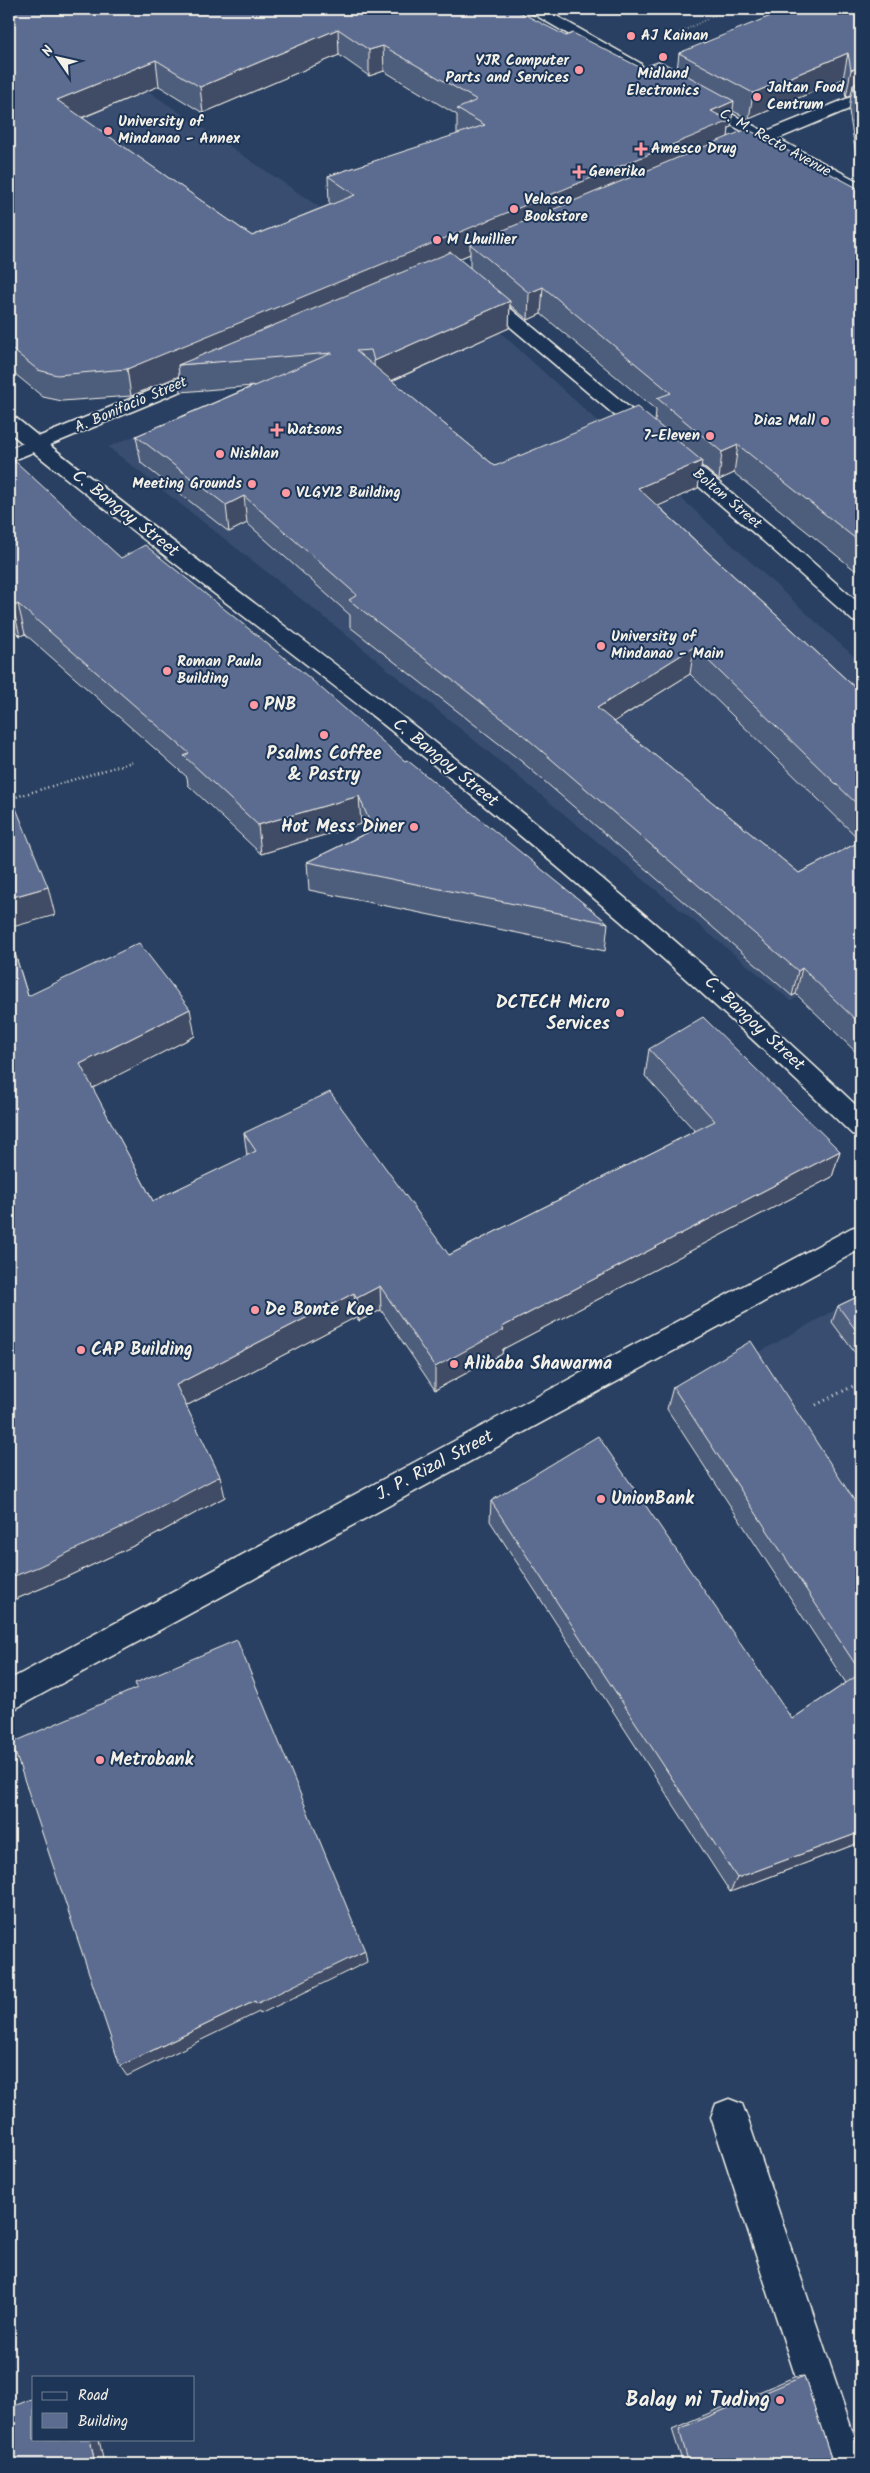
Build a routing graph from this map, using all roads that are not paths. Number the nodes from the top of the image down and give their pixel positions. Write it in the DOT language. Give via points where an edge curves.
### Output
graph roads {
  1 [pos="533,9"];
  2 [pos="649,74"];
  3 [pos="690,97"];
  4 [pos="861,98"];
  5 [pos="765,138"];
  6 [pos="723,156"];
  7 [pos="861,190"];
  8 [pos="468,282"];
  9 [pos="230,363"];
  10 [pos="9,422"];
  11 [pos="36,445"];
  12 [pos="9,456"];
  13 [pos="861,616"];
  14 [pos="861,1126"];
  15 [pos="861,1236"];
  16 [pos="9,1697"];
  17 [pos="729,2117"];
  18 [pos="844,2464"];
  1 -- 2 [label="street"];
  3 -- 5 [label="street, C. M. Recto Avenue"];
  4 -- 5 [label="street"];
  5 -- 6 [label="street"];
  5 -- 7 [label="street, C. M. Recto Avenue"];
  8 -- 13 [label="street, Bolton Street"];
  9 -- 11 [label="street, A. Bonifacio Street"];
  10 -- 11 [label="street, C. Bangoy Street"];
  11 -- 12 [label="street, A. Bonifacio Street"];
  11 -- 14 [label="street, C. Bangoy Street" via="382,712 611,897 718,990"];
  15 -- 16 [label="street, J. P. Rizal Street"];
  17 -- 18 [label="street"];
}
